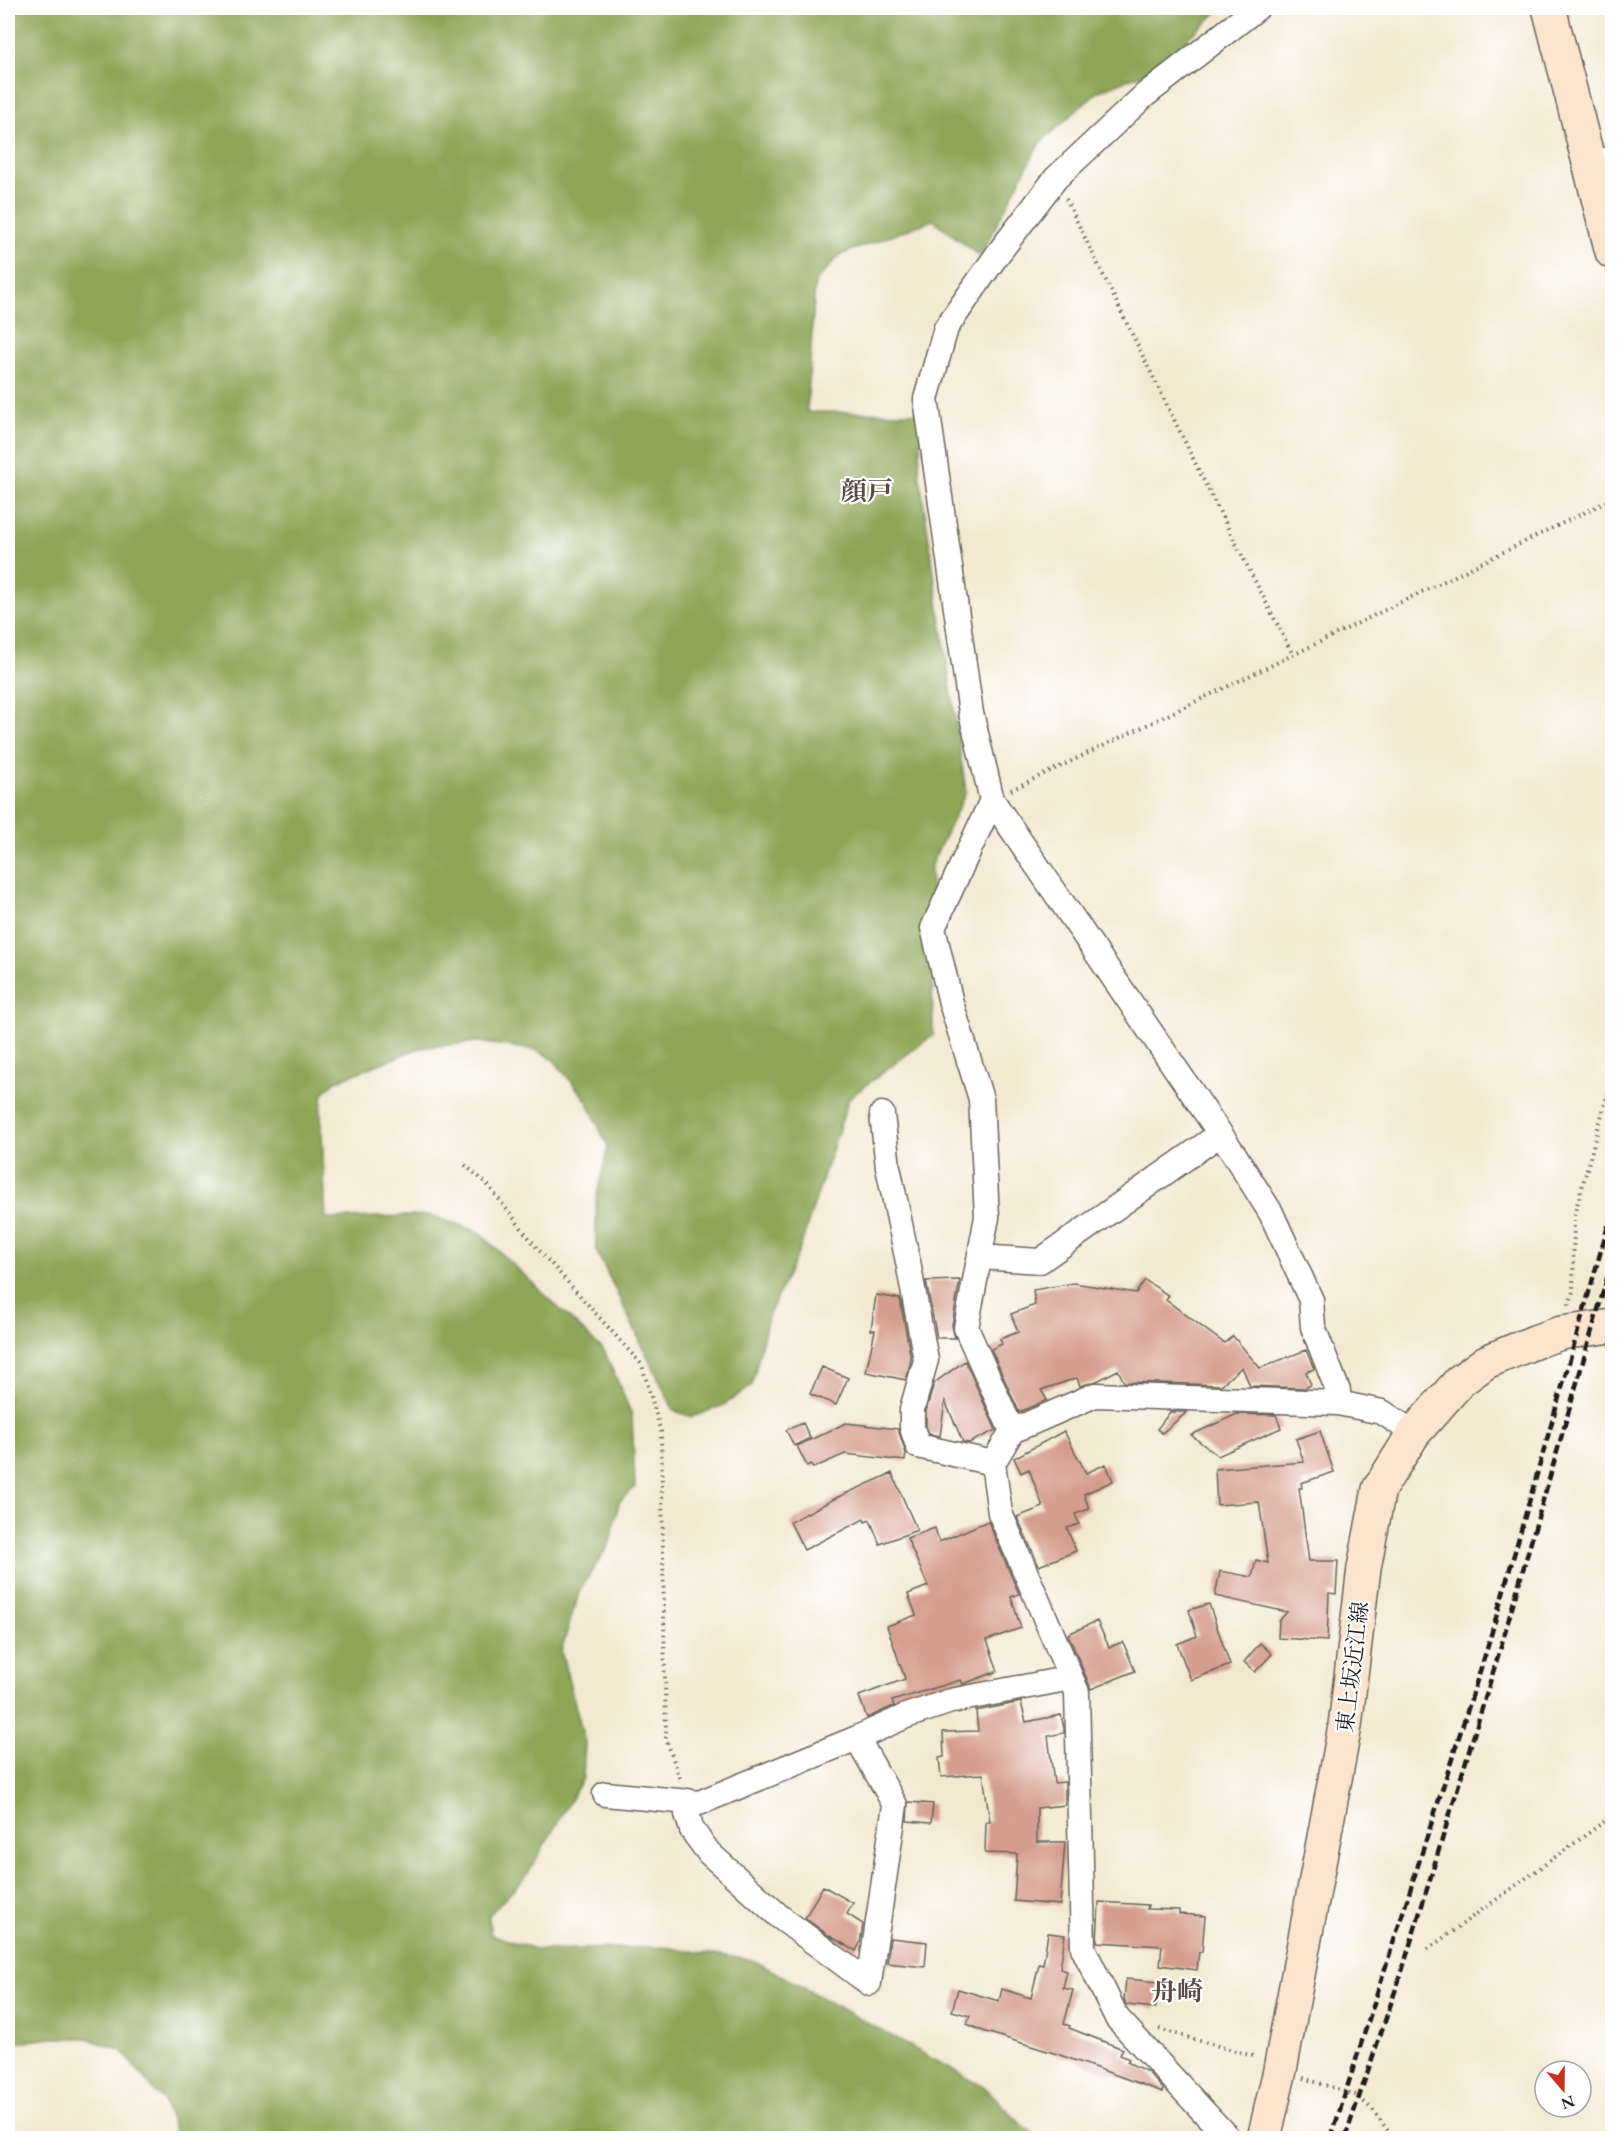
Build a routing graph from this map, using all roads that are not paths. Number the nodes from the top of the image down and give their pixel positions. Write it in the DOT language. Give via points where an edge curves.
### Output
graph roads {
  1 [pos="1257,8"];
  2 [pos="1549,8"];
  3 [pos="1601,161"];
  4 [pos="1612,252"];
  5 [pos="992,800"];
  6 [pos="882,1114"];
  7 [pos="1220,1134"];
  8 [pos="980,1257"];
  9 [pos="1612,1326"];
  10 [pos="1338,1403"];
  11 [pos="1012,1431"];
  12 [pos="1414,1433"];
  13 [pos="993,1463"];
  14 [pos="1071,1678"];
  15 [pos="857,1738"];
  16 [pos="605,1794"];
  17 [pos="688,1802"];
  18 [pos="1228,2139"];
  19 [pos="1264,2139"];
  1 -- 5 [label="street" via="1145,95 1056,178 946,327 926,399 971,713"];
  2 -- 3 [label="main road"];
  3 -- 4 [label="main road"];
  5 -- 7 [label="street"];
  5 -- 8 [label="street" via="933,928 981,1099 987,1216"];
  6 -- 13 [label="street" via="888,1167 926,1360 912,1409 912,1428 918,1446"];
  7 -- 8 [label="street" via="1040,1261"];
  7 -- 10 [label="street" via="1271,1213 1311,1300 1313,1327 1338,1391"];
  8 -- 11 [label="street" via="966,1328"];
  9 -- 12 [label="main road, 東上坂近江線" via="1561,1333 1486,1362 1460,1381"];
  10 -- 11 [label="street" via="1095,1395"];
  10 -- 12 [label="street" via="1382,1412"];
  11 -- 13 [label="street"];
  12 -- 19 [label="main road, 東上坂近江線" via="1379,1489 1364,1568 1345,1726"];
  13 -- 14 [label="street" via="1000,1513"];
  14 -- 15 [label="street" via="951,1701"];
  14 -- 18 [label="street" via="1077,1692 1083,1948 1118,2018"];
  15 -- 17 [label="street" via="699,1803"];
  15 -- 17 [label="street" via="895,1804 869,1983 780,1917 709,1853 692,1830"];
  16 -- 17 [label="street"];
}
